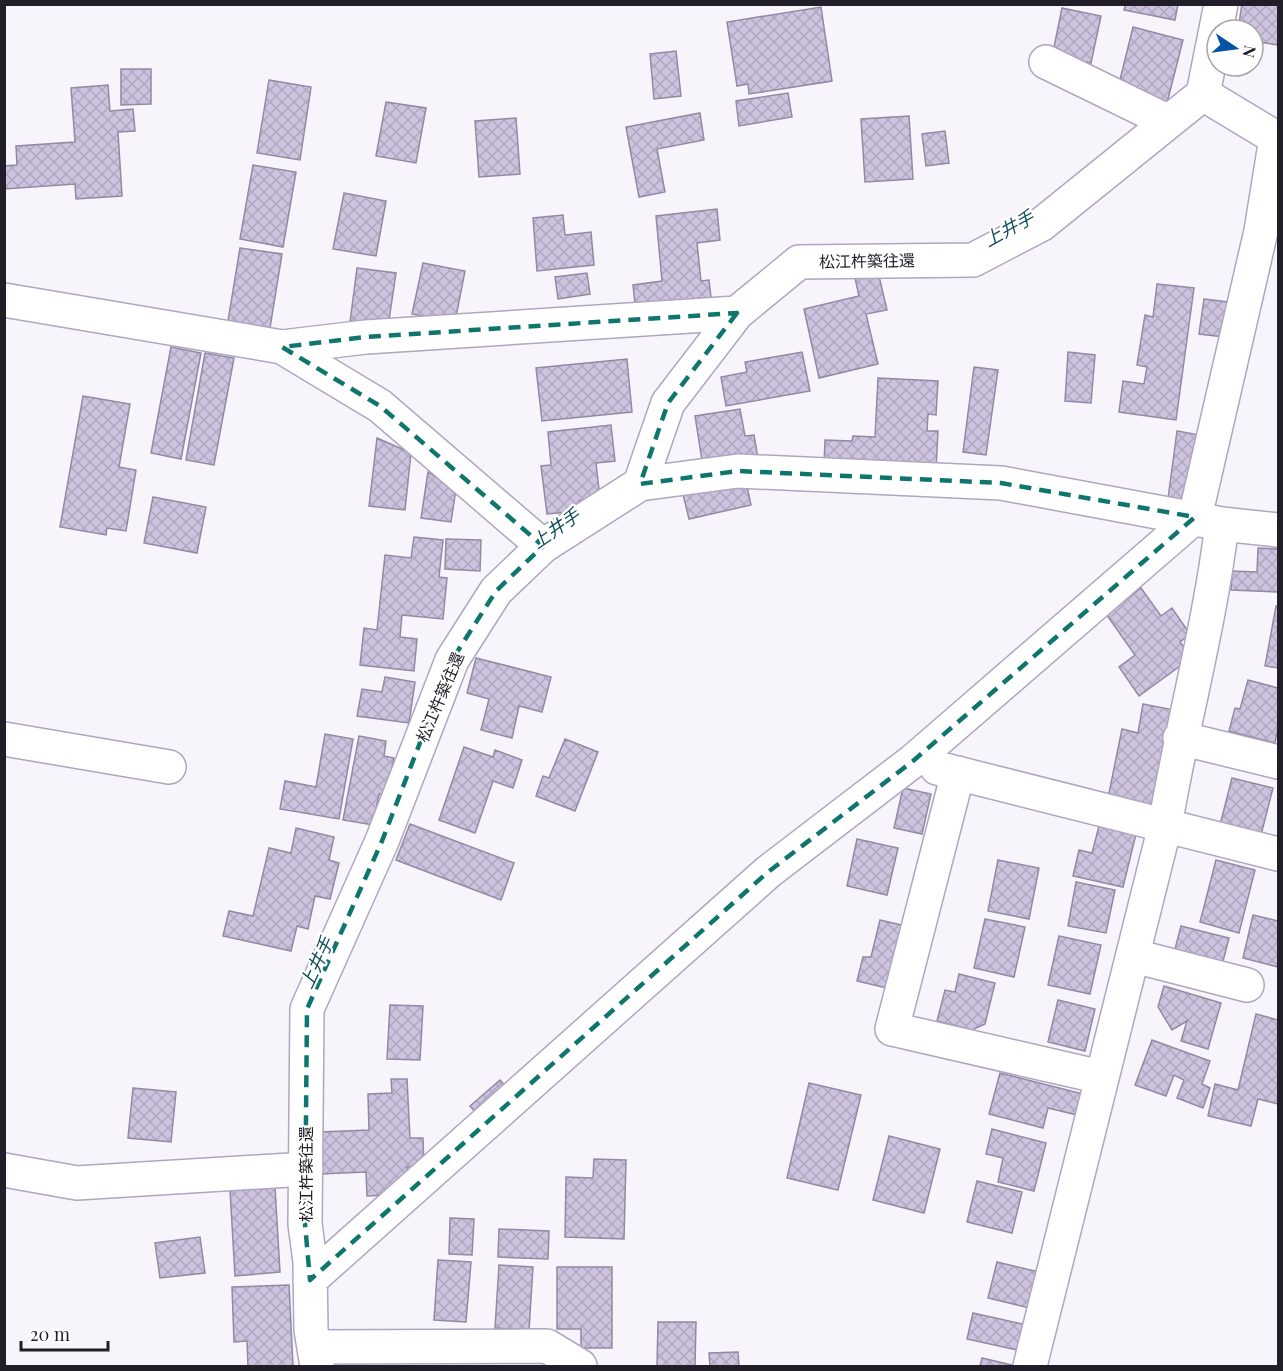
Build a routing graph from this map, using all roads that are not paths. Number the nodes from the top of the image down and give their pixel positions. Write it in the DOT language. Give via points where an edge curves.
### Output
graph roads {
  1 [pos="1221,4"];
  2 [pos="1046,62"];
  3 [pos="1203,94"];
  4 [pos="1167,121"];
  5 [pos="1277,139"];
  6 [pos="4,300"];
  7 [pos="737,313"];
  8 [pos="282,347"];
  9 [pos="640,484"];
  10 [pos="1208,520"];
  11 [pos="1278,530"];
  12 [pos="543,546"];
  13 [pos="1180,738"];
  14 [pos="4,739"];
  15 [pos="913,761"];
  16 [pos="1278,762"];
  17 [pos="169,766"];
  18 [pos="958,773"];
  19 [pos="1165,826"];
  20 [pos="1278,854"];
  21 [pos="1134,956"];
  22 [pos="1247,985"];
  23 [pos="1101,1077"];
  24 [pos="306,1169"];
  25 [pos="4,1170"];
  26 [pos="310,1280"];
  27 [pos="315,1357"];
  28 [pos="580,1366"];
  29 [pos="1030,1366"];
  1 -- 3 [label="street"];
  2 -- 4 [label="street"];
  3 -- 4 [label="street, 松江杵築往還"];
  3 -- 5 [label="street"];
  4 -- 7 [label="street, 松江杵築往還" via="1042,224 973,260 799,262"];
  5 -- 10 [label="street"];
  6 -- 8 [label="street"];
  7 -- 8 [label="street" via="366,337"];
  7 -- 9 [label="street, 松江杵築往還" via="668,404"];
  8 -- 12 [label="street" via="380,406"];
  9 -- 10 [label="street" via="738,471 1001,483"];
  9 -- 12 [label="street, 松江杵築往還"];
  10 -- 11 [label="street"];
  10 -- 13 [label="street" via="1215,582"];
  10 -- 15 [label="street"];
  12 -- 24 [label="street, 松江杵築往還" via="496,591 453,660 382,841 307,1009"];
  13 -- 16 [label="street"];
  13 -- 19 [label="street"];
  14 -- 17 [label="street"];
  15 -- 18 [label="street"];
  15 -- 26 [label="street" via="768,872"];
  18 -- 19 [label="street"];
  18 -- 23 [label="street" via="892,1029"];
  19 -- 20 [label="street"];
  19 -- 21 [label="street"];
  21 -- 22 [label="street"];
  21 -- 23 [label="street"];
  23 -- 29 [label="street"];
  24 -- 25 [label="street" via="77,1183"];
  24 -- 26 [label="street, 松江杵築往還"];
  26 -- 27 [label="street, 松江杵築往還"];
  27 -- 28 [label="street" via="547,1346"];
}
